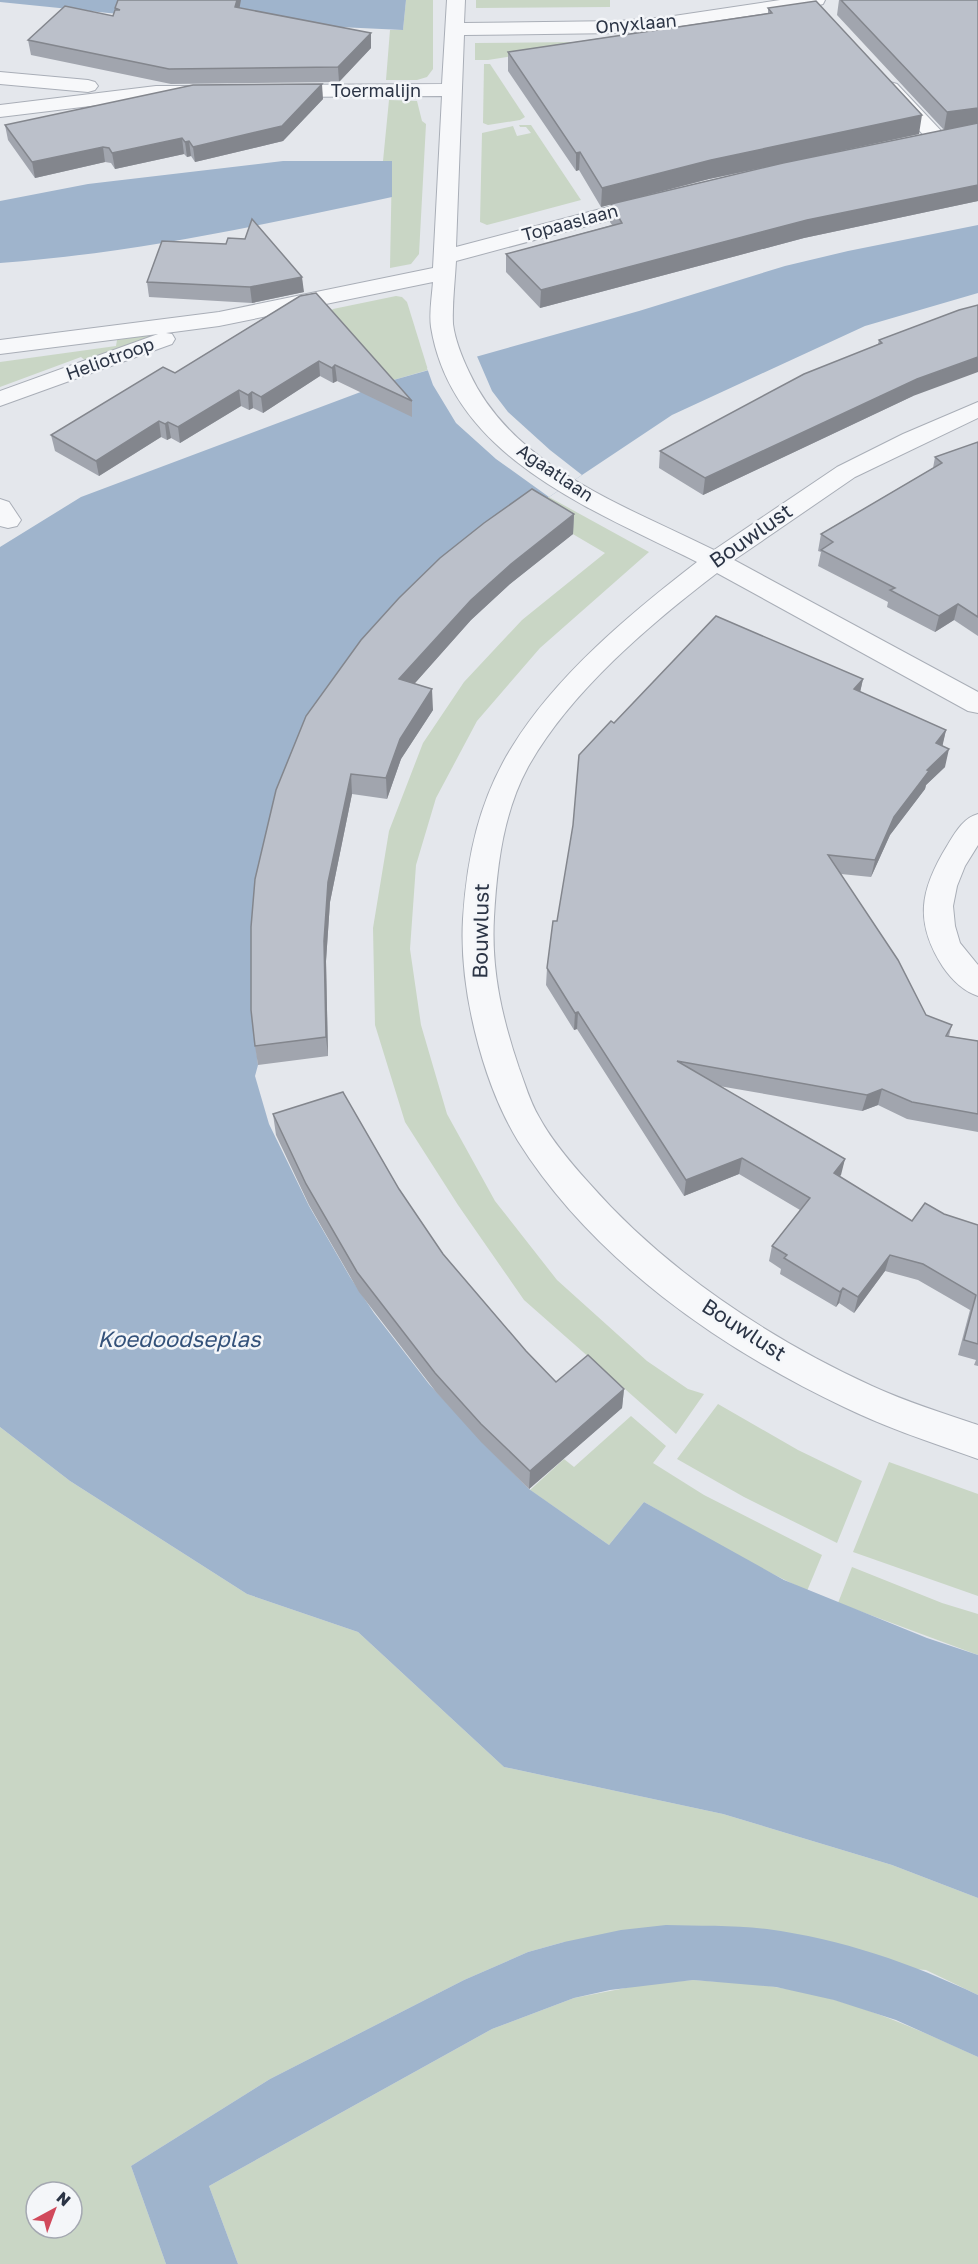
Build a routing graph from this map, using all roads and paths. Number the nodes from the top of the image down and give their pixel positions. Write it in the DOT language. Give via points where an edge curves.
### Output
graph roads {
  1 [pos="456,0"];
  2 [pos="815,4"];
  3 [pos="455,29"];
  4 [pos="877,74"];
  5 [pos="0,78"];
  6 [pos="452,90"];
  7 [pos="262,91"];
  8 [pos="156,92"];
  9 [pos="227,92"];
  10 [pos="0,111"];
  11 [pos="914,143"];
  12 [pos="677,195"];
  13 [pos="444,265"];
  14 [pos="219,319"];
  15 [pos="0,346"];
  16 [pos="0,399"];
  17 [pos="978,409"];
  18 [pos="714,561"];
  19 [pos="978,704"];
  20 [pos="978,824"];
  21 [pos="978,984"];
  22 [pos="978,1442"];
  1 -- 3 [label="street, Agaatlaan"];
  2 -- 3 [label="street, Onyxlaan" via="619,27"];
  3 -- 6 [label="street, Agaatlaan"];
  4 -- 11 [label="street" via="947,138"];
  5 -- 8 [label="street"];
  6 -- 7 [label="street, Toermalijn"];
  6 -- 13 [label="street, Agaatlaan"];
  8 -- 9 [label="street"];
  8 -- 10 [label="street"];
  12 -- 13 [label="street, Topaaslaan"];
  13 -- 14 [label="street, Heliotroop"];
  13 -- 18 [label="street, Agaatlaan" via="442,325 446,344 477,409 520,452 567,486"];
  14 -- 15 [label="street, Heliotroop"];
  14 -- 16 [label="street, Heliotroop"];
  17 -- 18 [label="street, Bouwlust" via="841,475"];
  18 -- 19 [label="street, Agaatlaan"];
  18 -- 22 [label="street, Bouwlust" via="569,691 523,751 504,787 488,831 478,921 479,983 492,1038 531,1133 600,1220 679,1287 784,1358 844,1390"];
  20 -- 21 [label="street" via="947,870 938,902 938,921 945,947"];
}
